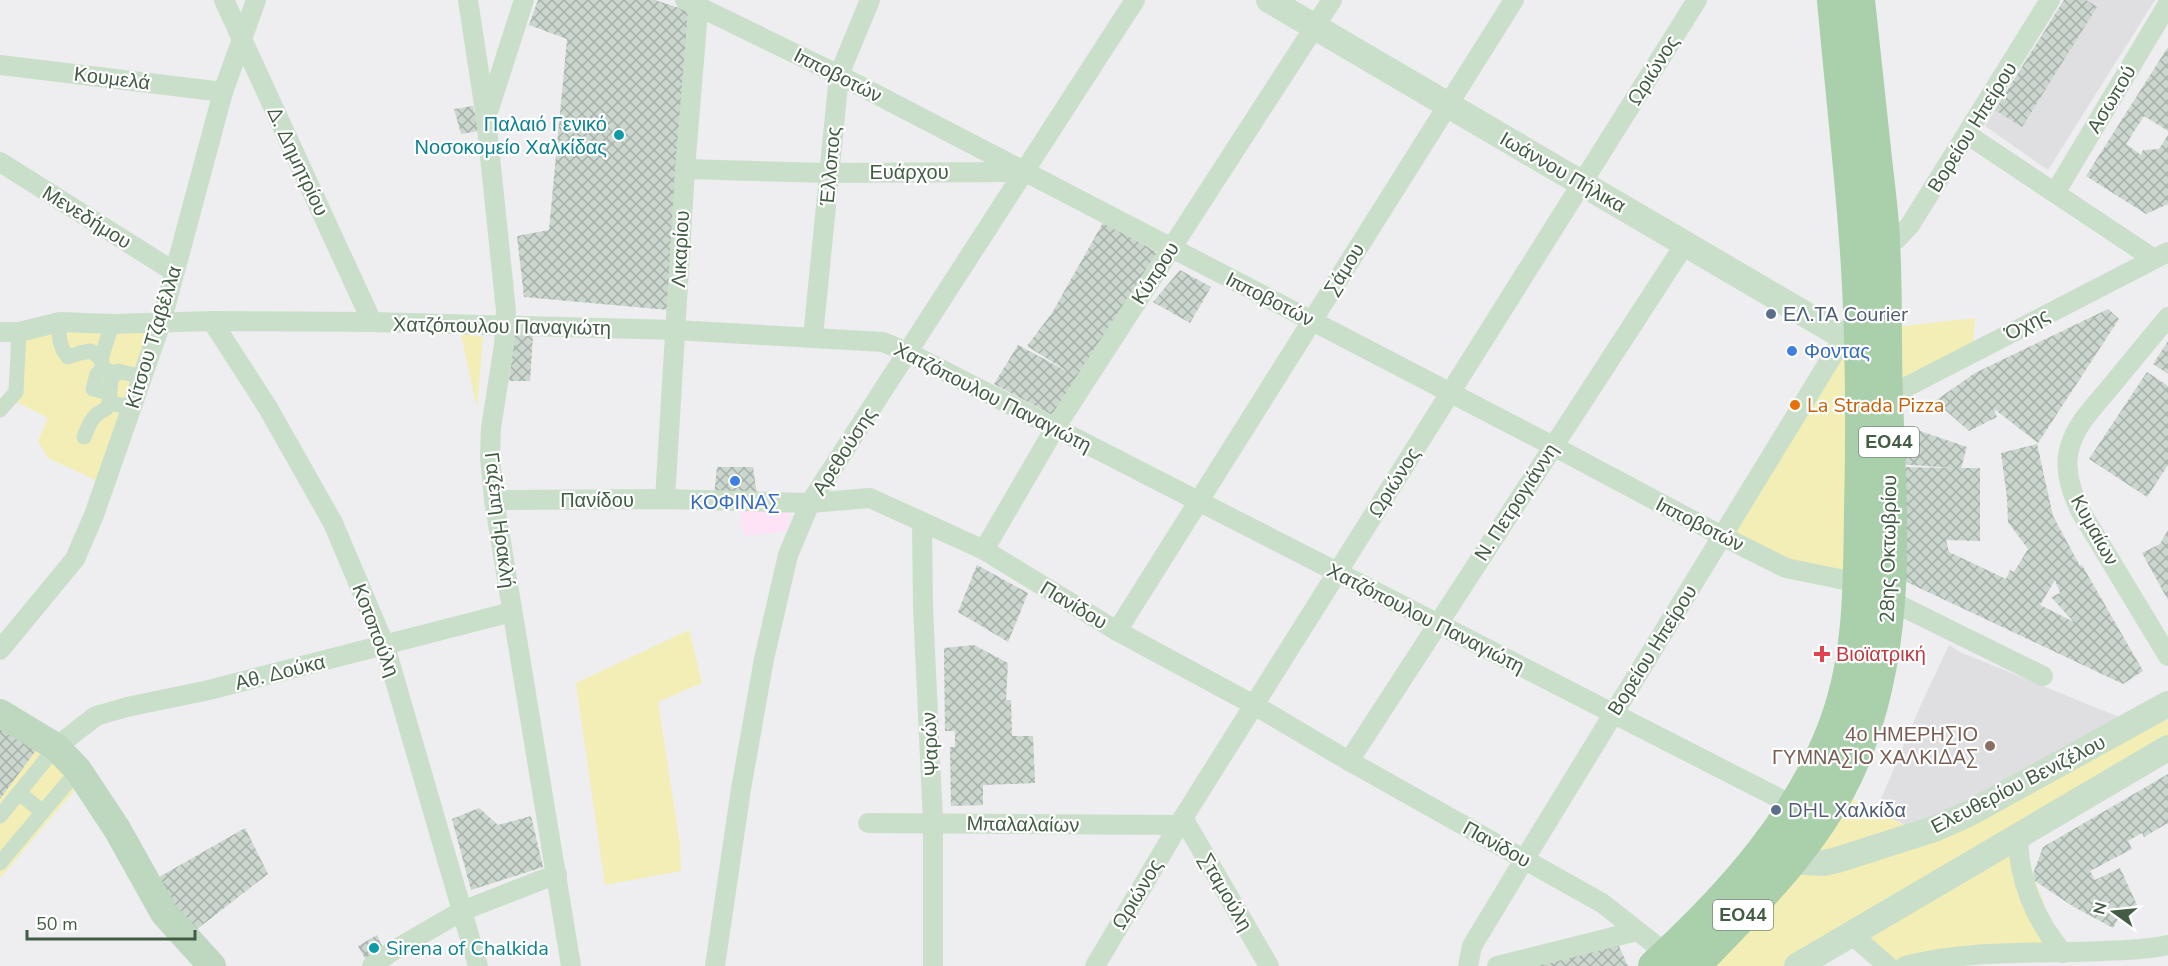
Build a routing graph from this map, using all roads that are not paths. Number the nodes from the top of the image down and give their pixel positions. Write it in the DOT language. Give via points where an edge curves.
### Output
graph roads {
  1 [pos="224,0"];
  2 [pos="255,0"];
  3 [pos="468,0"];
  4 [pos="524,0"];
  5 [pos="870,0"];
  6 [pos="1135,0"];
  7 [pos="1269,0"];
  8 [pos="1332,0"];
  9 [pos="1514,0"];
  10 [pos="1833,0"];
  11 [pos="1859,0"];
  12 [pos="2050,0"];
  13 [pos="694,1"];
  14 [pos="1688,3"];
  15 [pos="2168,4"];
  16 [pos="1315,27"];
  17 [pos="243,40"];
  18 [pos="0,65"];
  19 [pos="839,75"];
  20 [pos="224,92"];
  21 [pos="1448,105"];
  22 [pos="486,118"];
  23 [pos="1968,135"];
  24 [pos="0,162"];
  25 [pos="685,169"];
  26 [pos="1024,171"];
  27 [pos="829,173"];
  28 [pos="1582,183"];
  29 [pos="2055,193"];
  30 [pos="1884,243"];
  31 [pos="1685,244"];
  32 [pos="1172,248"];
  33 [pos="2161,256"];
  34 [pos="173,271"];
  35 [pos="2168,317"];
  36 [pos="212,321"];
  37 [pos="1311,321"];
  38 [pos="60,322"];
  39 [pos="372,322"];
  40 [pos="160,323"];
  41 [pos="112,324"];
  42 [pos="506,326"];
  43 [pos="675,330"];
  44 [pos="10,332"];
  45 [pos="813,337"];
  46 [pos="1852,337"];
  47 [pos="907,352"];
  48 [pos="107,367"];
  49 [pos="142,377"];
  50 [pos="1450,393"];
  51 [pos="109,396"];
  52 [pos="1887,397"];
  53 [pos="132,407"];
  54 [pos="0,410"];
  55 [pos="1055,428"];
  56 [pos="84,437"];
  57 [pos="1553,446"];
  58 [pos="665,499"];
  59 [pos="494,500"];
  60 [pos="1199,501"];
  61 [pos="810,503"];
  62 [pos="922,523"];
  63 [pos="1722,536"];
  64 [pos="984,550"];
  65 [pos="1337,573"];
  66 [pos="1859,583"];
  67 [pos="1891,601"];
  68 [pos="512,612"];
  69 [pos="1438,624"];
  70 [pos="1117,631"];
  71 [pos="385,646"];
  72 [pos="0,650"];
  73 [pos="2168,656"];
  74 [pos="2043,676"];
  75 [pos="2168,704"];
  76 [pos="1254,705"];
  77 [pos="1612,713"];
  78 [pos="0,714"];
  79 [pos="56,747"];
  80 [pos="2168,748"];
  81 [pos="1349,761"];
  82 [pos="78,770"];
  83 [pos="19,793"];
  84 [pos="1794,806"];
  85 [pos="43,812"];
  86 [pos="0,816"];
  87 [pos="933,822"];
  88 [pos="1180,822"];
  89 [pos="868,823"];
  90 [pos="2018,836"];
  91 [pos="1524,860"];
  92 [pos="1791,861"];
  93 [pos="0,863"];
  94 [pos="557,874"];
  95 [pos="462,911"];
  96 [pos="1637,931"];
  97 [pos="1851,934"];
  98 [pos="2168,945"];
  99 [pos="2063,952"];
  100 [pos="1672,962"];
  101 [pos="212,966"];
  102 [pos="372,966"];
  103 [pos="478,966"];
  104 [pos="571,966"];
  105 [pos="715,966"];
  106 [pos="933,966"];
  107 [pos="1095,966"];
  108 [pos="1269,966"];
  109 [pos="1468,966"];
  110 [pos="1497,966"];
  111 [pos="1797,966"];
  112 [pos="1888,966"];
  113 [pos="1905,966"];
  1 -- 17 [label="street, Δ. Δημητρίου"];
  2 -- 17 [label="street, Κίτσου Τζαβέλλα"];
  3 -- 22 [label="street, Γαζέπη Ηρακλή"];
  4 -- 22 [label="street"];
  5 -- 19 [label="street, Έλλοπος"];
  6 -- 26 [label="street, Αρεθούσης"];
  7 -- 16 [label="street, Ιωάννου Πήλικα"];
  8 -- 16 [label="street, Κύπρου"];
  9 -- 21 [label="street, Σάμου"];
  10 -- 46 [label="main road, 28ης Οκτωβρίου / ΕΟ44" via="1855,239"];
  11 -- 30 [label="main road, 28ης Οκτωβρίου / ΕΟ44"];
  12 -- 23 [label="street, Βορείου Ηπείρου"];
  13 -- 19 [label="street, Ιπποβοτών"];
  13 -- 25 [label="street, Λικαρίου"];
  14 -- 28 [label="street, Ωριώνος"];
  15 -- 29 [label="street, Ασωπού"];
  16 -- 21 [label="street, Ιωάννου Πήλικα"];
  16 -- 32 [label="street, Κύπρου"];
  17 -- 20 [label="street, Κίτσου Τζαβέλλα"];
  17 -- 39 [label="street, Δ. Δημητρίου"];
  18 -- 20 [label="street, Κουμελά"];
  19 -- 26 [label="street, Ιπποβοτών"];
  19 -- 27 [label="street, Έλλοπος"];
  20 -- 34 [label="street, Κίτσου Τζαβέλλα"];
  21 -- 28 [label="street, Ιωάννου Πήλικα"];
  21 -- 37 [label="street, Σάμου"];
  22 -- 42 [label="street, Γαζέπη Ηρακλή"];
  23 -- 29 [label="street"];
  23 -- 30 [label="street, Βορείου Ηπείρου" via="1904,233"];
  24 -- 34 [label="street, Μενεδήμου"];
  25 -- 27 [label="street, Ευάρχου"];
  25 -- 43 [label="street, Λικαρίου"];
  26 -- 27 [label="street, Ευάρχου"];
  26 -- 32 [label="street, Ιπποβοτών"];
  26 -- 47 [label="street, Αρεθούσης"];
  27 -- 45 [label="street, Έλλοπος"];
  28 -- 31 [label="street, Ιωάννου Πήλικα"];
  28 -- 50 [label="street, Ωριώνος"];
  29 -- 33 [label="street"];
  30 -- 52 [label="main road, 28ης Οκτωβρίου / ΕΟ44"];
  31 -- 46 [label="street, Ιωάννου Πήλικα"];
  31 -- 57 [label="street, Ν. Πετρογιάννη"];
  32 -- 37 [label="street, Ιπποβοτών"];
  32 -- 55 [label="street, Κύπρου"];
  33 -- 52 [label="street, Όχης"];
  34 -- 40 [label="street, Κίτσου Τζαβέλλα"];
  35 -- 73 [label="street, Κυμαίων" via="2079,425 2067,461 2081,512"];
  36 -- 39 [label="street, Χατζόπουλου Παναγιώτη"];
  36 -- 40 [label="street, Χατζόπουλου Παναγιώτη"];
  36 -- 71 [label="street, Κοτοπούλη" via="268,408 333,523"];
  37 -- 50 [label="street, Ιπποβοτών"];
  37 -- 60 [label="street, Σάμου"];
  38 -- 41 [label="street, Χατζόπουλου Παναγιώτη"];
  38 -- 44 [label="street, Χατζόπουλου Παναγιώτη"];
  38 -- 48 [label="street" via="58,335 68,357 92,351"];
  39 -- 42 [label="street, Χατζόπουλου Παναγιώτη"];
  40 -- 41 [label="street, Χατζόπουλου Παναγιώτη"];
  40 -- 49 [label="street, Κίτσου Τζαβέλλα"];
  41 -- 48 [label="street"];
  42 -- 43 [label="street, Χατζόπουλου Παναγιώτη"];
  42 -- 59 [label="street, Γαζέπη Ηρακλή" via="491,429"];
  43 -- 45 [label="street, Χατζόπουλου Παναγιώτη"];
  43 -- 58 [label="street, Λικαρίου"];
  44 -- 54 [label="street" via="16,392"];
  45 -- 47 [label="street, Χατζόπουλου Παναγιώτη" via="883,342"];
  46 -- 63 [label="street, Βορείου Ηπείρου"];
  46 -- 66 [label="main road, 28ης Οκτωβρίου / ΕΟ44" via="1861,484"];
  47 -- 55 [label="street, Χατζόπουλου Παναγιώτη"];
  47 -- 61 [label="street, Αρεθούσης"];
  48 -- 49 [label="street"];
  48 -- 51 [label="street" via="111,379"];
  49 -- 53 [label="street, Κίτσου Τζαβέλλα"];
  50 -- 57 [label="street, Ιπποβοτών"];
  50 -- 65 [label="street, Ωριώνος"];
  51 -- 53 [label="street"];
  51 -- 56 [label="street" via="106,410 98,412"];
  52 -- 67 [label="main road, 28ης Οκτωβρίου / ΕΟ44"];
  53 -- 72 [label="street, Κίτσου Τζαβέλλα" via="75,559"];
  55 -- 60 [label="street, Χατζόπουλου Παναγιώτη"];
  55 -- 64 [label="street, Κύπρου"];
  57 -- 63 [label="street, Ιπποβοτών"];
  57 -- 69 [label="street, Ν. Πετρογιάννη"];
  58 -- 59 [label="street, Πανίδου"];
  58 -- 61 [label="street, Πανίδου"];
  59 -- 68 [label="street, Γαζέπη Ηρακλή"];
  60 -- 65 [label="street, Χατζόπουλου Παναγιώτη"];
  60 -- 70 [label="street, Σάμου"];
  61 -- 62 [label="street, Πανίδου" via="870,498"];
  61 -- 105 [label="street, Αρεθούσης" via="788,555 764,659"];
  62 -- 64 [label="street, Πανίδου"];
  62 -- 87 [label="street, Ψαρών"];
  63 -- 66 [label="street, Ιπποβοτών" via="1786,568"];
  63 -- 77 [label="street, Βορείου Ηπείρου"];
  64 -- 70 [label="street, Πανίδου"];
  65 -- 69 [label="street, Χατζόπουλου Παναγιώτη"];
  65 -- 76 [label="street, Ωριώνος"];
  66 -- 84 [label="main road, 28ης Οκτωβρίου / ΕΟ44" via="1854,643 1837,719"];
  67 -- 74 [label="street"];
  67 -- 92 [label="main road, 28ης Οκτωβρίου / ΕΟ44" via="1876,692 1852,765"];
  68 -- 71 [label="street, Αθ. Δούκα"];
  68 -- 94 [label="street, Γαζέπη Ηρακλή"];
  69 -- 77 [label="street, Χατζόπουλου Παναγιώτη"];
  69 -- 81 [label="street, Ν. Πετρογιάννη"];
  70 -- 76 [label="street, Πανίδου"];
  71 -- 79 [label="street, Αθ. Δούκα" via="96,716"];
  71 -- 95 [label="street, Κοτοπούλη"];
  75 -- 92 [label="street, Ελευθερίου Βενιζέλου" via="1934,829 1837,860"];
  76 -- 81 [label="street, Πανίδου"];
  76 -- 88 [label="street, Ωριώνος"];
  77 -- 84 [label="street, Χατζόπουλου Παναγιώτη"];
  77 -- 91 [label="street, Βορείου Ηπείρου"];
  78 -- 79 [label="main road"];
  79 -- 82 [label="main road"];
  79 -- 83 [label="street"];
  80 -- 90 [label="street"];
  81 -- 91 [label="street, Πανίδου"];
  82 -- 85 [label="street"];
  82 -- 101 [label="main road" via="117,829 164,913"];
  83 -- 85 [label="street"];
  83 -- 86 [label="street"];
  84 -- 100 [label="main road, ΕΟ44"];
  85 -- 93 [label="street"];
  87 -- 88 [label="street, Μπαλαλαίων"];
  87 -- 89 [label="street, Μπαλαλαίων"];
  87 -- 106 [label="street, Ψαρών"];
  88 -- 107 [label="street, Ωριώνος"];
  88 -- 108 [label="street, Σταμούλη"];
  90 -- 97 [label="street"];
  90 -- 99 [label="street" via="2028,894 2041,922"];
  91 -- 96 [label="street, Πανίδου" via="1602,903"];
  91 -- 109 [label="street, Βορείου Ηπείρου" via="1472,946"];
  92 -- 100 [label="main road, ΕΟ44" via="1762,896"];
  94 -- 95 [label="street"];
  94 -- 104 [label="street, Γαζέπη Ηρακλή"];
  95 -- 102 [label="street"];
  95 -- 103 [label="street, Κοτοπούλη"];
  96 -- 100 [label="street, Πανίδου"];
  96 -- 110 [label="street"];
  97 -- 111 [label="street"];
  97 -- 112 [label="street"];
  98 -- 99 [label="street"];
  99 -- 113 [label="street" via="1948,958"];
}
